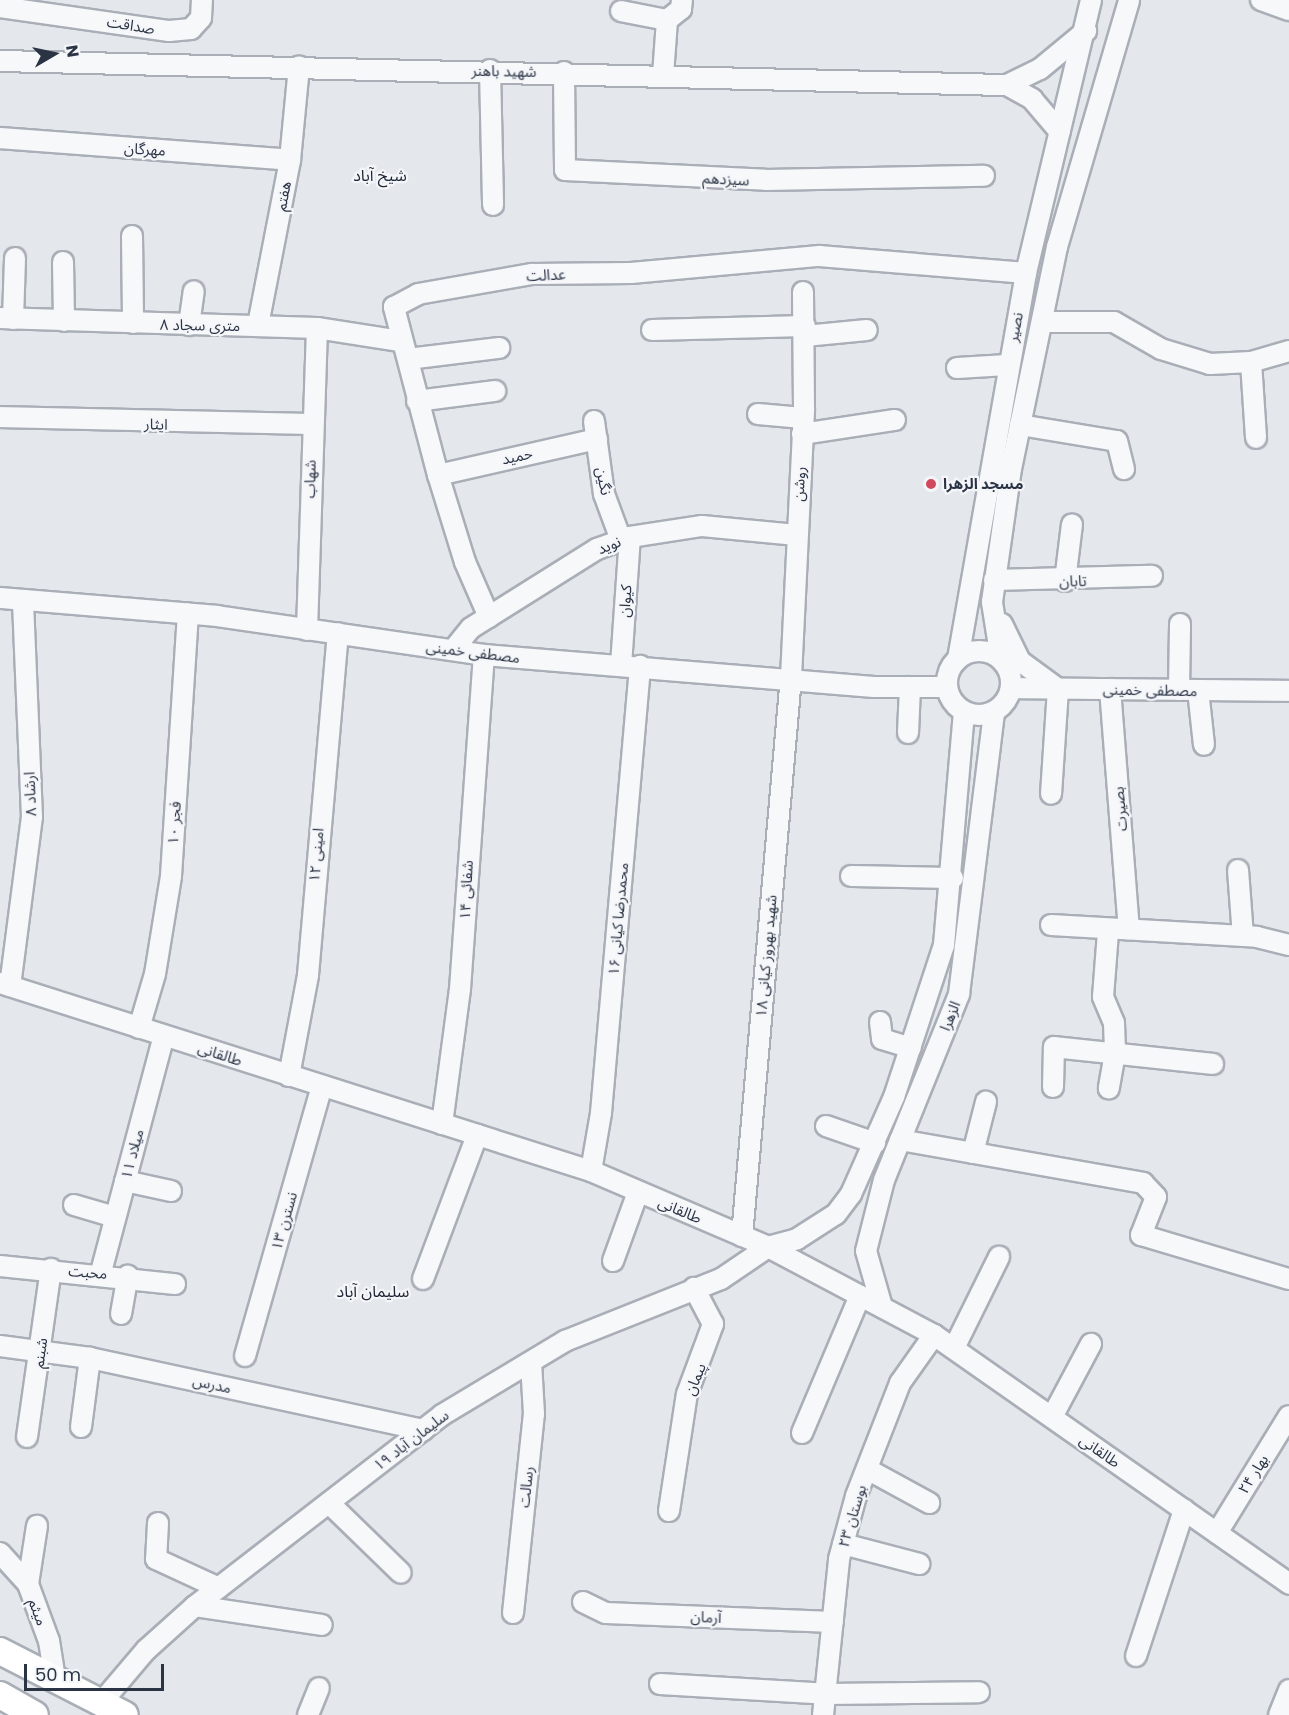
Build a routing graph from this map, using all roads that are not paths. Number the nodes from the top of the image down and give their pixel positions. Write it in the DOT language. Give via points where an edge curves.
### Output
graph roads {
  1 [pos="202,0"];
  2 [pos="682,0"];
  3 [pos="1091,0"];
  4 [pos="1130,0"];
  5 [pos="1261,0"];
  6 [pos="0,7"];
  7 [pos="1289,10"];
  8 [pos="621,11"];
  9 [pos="667,20"];
  10 [pos="1086,31"];
  11 [pos="0,61"];
  12 [pos="299,66"];
  13 [pos="490,70"];
  14 [pos="564,72"];
  15 [pos="663,75"];
  16 [pos="1008,85"];
  17 [pos="1060,132"];
  18 [pos="0,138"];
  19 [pos="290,160"];
  20 [pos="984,176"];
  21 [pos="494,205"];
  22 [pos="132,236"];
  23 [pos="1035,239"];
  24 [pos="1057,247"];
  25 [pos="15,258"];
  26 [pos="63,262"];
  27 [pos="1026,273"];
  28 [pos="195,291"];
  29 [pos="803,292"];
  30 [pos="7,318"];
  31 [pos="64,321"];
  32 [pos="1042,322"];
  33 [pos="133,323"];
  34 [pos="189,325"];
  35 [pos="258,325"];
  36 [pos="317,328"];
  37 [pos="652,330"];
  38 [pos="867,330"];
  39 [pos="805,331"];
  40 [pos="400,340"];
  41 [pos="499,348"];
  42 [pos="1289,351"];
  43 [pos="408,359"];
  44 [pos="1251,362"];
  45 [pos="1007,365"];
  46 [pos="957,368"];
  47 [pos="495,391"];
  48 [pos="417,401"];
  49 [pos="758,414"];
  50 [pos="0,417"];
  51 [pos="895,420"];
  52 [pos="312,424"];
  53 [pos="1020,425"];
  54 [pos="802,426"];
  55 [pos="595,430"];
  56 [pos="1256,438"];
  57 [pos="1124,469"];
  58 [pos="438,475"];
  59 [pos="1072,524"];
  60 [pos="797,535"];
  61 [pos="625,538"];
  62 [pos="1152,576"];
  63 [pos="994,580"];
  64 [pos="1065,581"];
  65 [pos="967,597"];
  66 [pos="0,598"];
  67 [pos="23,601"];
  68 [pos="992,602"];
  69 [pos="188,614"];
  70 [pos="489,617"];
  71 [pos="1180,624"];
  72 [pos="307,630"];
  73 [pos="338,633"];
  74 [pos="453,650"];
  75 [pos="484,655"];
  76 [pos="958,658"];
  77 [pos="1001,659"];
  78 [pos="630,665"];
  79 [pos="791,677"];
  80 [pos="910,687"];
  81 [pos="947,687"];
  82 [pos="1012,688"];
  83 [pos="1058,689"];
  84 [pos="1110,689"];
  85 [pos="1189,690"];
  86 [pos="1289,691"];
  87 [pos="964,712"];
  88 [pos="994,712"];
  89 [pos="908,733"];
  90 [pos="1204,745"];
  91 [pos="962,754"];
  92 [pos="988,763"];
  93 [pos="1051,794"];
  94 [pos="1238,870"];
  95 [pos="851,876"];
  96 [pos="953,878"];
  97 [pos="1051,925"];
  98 [pos="1129,929"];
  99 [pos="1108,932"];
  100 [pos="1243,936"];
  101 [pos="1289,945"];
  102 [pos="5,984"];
  103 [pos="880,1022"];
  104 [pos="139,1028"];
  105 [pos="164,1036"];
  106 [pos="912,1048"];
  107 [pos="1116,1053"];
  108 [pos="1213,1064"];
  109 [pos="289,1076"];
  110 [pos="322,1086"];
  111 [pos="1053,1088"];
  112 [pos="1109,1088"];
  113 [pos="986,1102"];
  114 [pos="442,1124"];
  115 [pos="826,1126"];
  116 [pos="477,1136"];
  117 [pos="900,1140"];
  118 [pos="875,1143"];
  119 [pos="973,1153"];
  120 [pos="591,1171"];
  121 [pos="125,1180"];
  122 [pos="171,1191"];
  123 [pos="638,1192"];
  124 [pos="851,1194"];
  125 [pos="75,1205"];
  126 [pos="876,1210"];
  127 [pos="115,1217"];
  128 [pos="742,1236"];
  129 [pos="768,1247"];
  130 [pos="999,1257"];
  131 [pos="613,1262"];
  132 [pos="0,1266"];
  133 [pos="51,1269"];
  134 [pos="101,1272"];
  135 [pos="128,1276"];
  136 [pos="423,1279"];
  137 [pos="1289,1279"];
  138 [pos="175,1284"];
  139 [pos="694,1288"];
  140 [pos="860,1296"];
  141 [pos="882,1307"];
  142 [pos="121,1314"];
  143 [pos="934,1335"];
  144 [pos="1091,1344"];
  145 [pos="0,1346"];
  146 [pos="954,1348"];
  147 [pos="40,1351"];
  148 [pos="245,1356"];
  149 [pos="90,1358"];
  150 [pos="531,1362"];
  151 [pos="1289,1416"];
  152 [pos="1052,1417"];
  153 [pos="81,1427"];
  154 [pos="423,1430"];
  155 [pos="802,1433"];
  156 [pos="27,1437"];
  157 [pos="867,1468"];
  158 [pos="329,1503"];
  159 [pos="929,1503"];
  160 [pos="1184,1510"];
  161 [pos="669,1511"];
  162 [pos="158,1523"];
  163 [pos="37,1526"];
  164 [pos="1217,1533"];
  165 [pos="843,1544"];
  166 [pos="0,1554"];
  167 [pos="919,1563"];
  168 [pos="401,1574"];
  169 [pos="28,1584"];
  170 [pos="1289,1584"];
  171 [pos="219,1588"];
  172 [pos="583,1602"];
  173 [pos="195,1606"];
  174 [pos="513,1613"];
  175 [pos="832,1622"];
  176 [pos="322,1625"];
  177 [pos="0,1651"];
  178 [pos="1136,1656"];
  179 [pos="55,1680"];
  180 [pos="660,1684"];
  181 [pos="319,1688"];
  182 [pos="1289,1690"];
  183 [pos="979,1692"];
  184 [pos="826,1694"];
  185 [pos="0,1695"];
  186 [pos="101,1703"];
  187 [pos="35,1715"];
  188 [pos="125,1715"];
  189 [pos="308,1715"];
  190 [pos="823,1715"];
  191 [pos="1279,1715"];
  1 -- 6 [label="street, صداقت" via="201,18 191,29 169,31"];
  2 -- 9 [label="street" via="681,9"];
  3 -- 10 [label="street, نصیر"];
  4 -- 24 [label="street"];
  5 -- 7 [label="street"];
  8 -- 9 [label="street"];
  9 -- 15 [label="street"];
  10 -- 16 [label="street" via="1040,69"];
  10 -- 17 [label="street, نصیر"];
  11 -- 12 [label="street, شهید باهنر"];
  12 -- 13 [label="street, شهید باهنر"];
  12 -- 19 [label="street, هفتم"];
  13 -- 14 [label="street, شهید باهنر"];
  13 -- 21 [label="street"];
  14 -- 15 [label="street, شهید باهنر"];
  14 -- 20 [label="street, سیزدهم" via="565,170 766,180"];
  15 -- 16 [label="street, شهید باهنر"];
  16 -- 17 [label="street" via="1032,99"];
  17 -- 23 [label="street, نصیر"];
  18 -- 19 [label="street, مهرگان"];
  19 -- 35 [label="street, هفتم"];
  22 -- 33 [label="street"];
  23 -- 24 [label="street"];
  23 -- 27 [label="street, نصیر"];
  24 -- 32 [label="street"];
  25 -- 30 [label="street"];
  26 -- 31 [label="street"];
  27 -- 40 [label="street, عدالت" via="819,256 631,273 532,274 418,294 394,307"];
  27 -- 45 [label="street, نصیر"];
  28 -- 34 [label="street"];
  29 -- 39 [label="street, روشن"];
  30 -- 31 [label="street, ۸ متری سجاد"];
  31 -- 33 [label="street, ۸ متری سجاد"];
  32 -- 44 [label="street, نصیر" via="1114,322 1161,350 1210,364"];
  32 -- 53 [label="street"];
  33 -- 34 [label="street, ۸ متری سجاد"];
  34 -- 35 [label="street, ۸ متری سجاد"];
  35 -- 36 [label="street, ۸ متری سجاد"];
  36 -- 40 [label="street, ۸ متری سجاد"];
  36 -- 52 [label="street, شهاب"];
  37 -- 39 [label="street"];
  38 -- 39 [label="street"];
  39 -- 54 [label="street, روشن"];
  40 -- 43 [label="street, عدالت"];
  41 -- 43 [label="street"];
  42 -- 44 [label="street, نصیر"];
  43 -- 48 [label="street, عدالت"];
  44 -- 56 [label="street"];
  45 -- 46 [label="street"];
  45 -- 65 [label="street, نصیر"];
  47 -- 48 [label="street"];
  48 -- 58 [label="street, عدالت"];
  49 -- 54 [label="street"];
  50 -- 52 [label="street, ایثار"];
  51 -- 54 [label="street"];
  52 -- 72 [label="street, شهاب"];
  53 -- 57 [label="street" via="1117,441"];
  53 -- 63 [label="street"];
  54 -- 60 [label="street, روشن"];
  55 -- 58 [label="street, حمید"];
  55 -- 61 [label="street, نگین" via="604,494"];
  58 -- 70 [label="street, عدالت"];
  59 -- 64 [label="street"];
  60 -- 61 [label="street, نوید" via="702,526"];
  60 -- 79 [label="street, روشن"];
  61 -- 70 [label="street, نوید" via="597,549"];
  61 -- 78 [label="street, کیوان"];
  62 -- 64 [label="street, تابان"];
  63 -- 64 [label="street, تابان"];
  63 -- 68 [label="street"];
  65 -- 68 [label="street" via="979,605"];
  65 -- 76 [label="street, نصیر"];
  66 -- 67 [label="street, مصطفی خمینی"];
  67 -- 69 [label="street, مصطفی خمینی"];
  67 -- 102 [label="street, ارشاد ۸" via="32,817"];
  68 -- 77 [label="street"];
  68 -- 83 [label="street" via="1020,661"];
  69 -- 72 [label="street, مصطفی خمینی"];
  69 -- 104 [label="street, فجر ۱۰" via="171,876 155,974"];
  70 -- 74 [label="street, نوید"];
  71 -- 85 [label="street"];
  72 -- 73 [label="street, مصطفی خمینی"];
  73 -- 74 [label="street, مصطفی خمینی"];
  73 -- 109 [label="street, امینی ۱۲" via="308,975"];
  74 -- 75 [label="street, مصطفی خمینی"];
  75 -- 78 [label="street, مصطفی خمینی"];
  75 -- 114 [label="street, شفائی ۱۴" via="460,989"];
  76 -- 77 [label="street" via="980,652"];
  76 -- 81 [label="street"];
  77 -- 82 [label="street"];
  78 -- 79 [label="street, مصطفی خمینی"];
  78 -- 120 [label="street, محمدرضا کیانی ۱۶" via="601,1113"];
  79 -- 80 [label="street, مصطفی خمینی"];
  79 -- 128 [label="street, شهید بهروز کیانی ۱۸"];
  80 -- 81 [label="street, مصطفی خمینی"];
  80 -- 89 [label="street"];
  81 -- 87 [label="street"];
  82 -- 83 [label="street, مصطفی خمینی"];
  82 -- 88 [label="street"];
  83 -- 84 [label="street, مصطفی خمینی"];
  83 -- 93 [label="street"];
  84 -- 85 [label="street, مصطفی خمینی"];
  84 -- 98 [label="street, بصیرت"];
  85 -- 86 [label="street, مصطفی خمینی"];
  85 -- 90 [label="street"];
  87 -- 88 [label="street"];
  87 -- 91 [label="street, الزهرا"];
  88 -- 92 [label="street, الزهرا"];
  91 -- 92 [label="street" via="980,749"];
  91 -- 96 [label="street, الزهرا"];
  92 -- 117 [label="street, الزهرا" via="959,994"];
  94 -- 100 [label="street"];
  95 -- 96 [label="street"];
  96 -- 106 [label="street, الزهرا" via="944,945"];
  97 -- 99 [label="street"];
  98 -- 99 [label="street"];
  98 -- 100 [label="street"];
  99 -- 107 [label="street" via="1103,997 1114,1023"];
  100 -- 101 [label="street"];
  102 -- 104 [label="street, طالقانی"];
  103 -- 106 [label="street" via="882,1040"];
  104 -- 105 [label="street, طالقانی"];
  105 -- 109 [label="street, طالقانی"];
  105 -- 121 [label="street, میلاد ۱۱"];
  106 -- 118 [label="street, الزهرا"];
  107 -- 108 [label="street"];
  107 -- 111 [label="street" via="1054,1047"];
  107 -- 112 [label="street"];
  109 -- 110 [label="street, طالقانی"];
  110 -- 114 [label="street, طالقانی"];
  110 -- 148 [label="street, نسترن ۱۳"];
  113 -- 119 [label="street"];
  114 -- 116 [label="street, طالقانی"];
  115 -- 118 [label="street"];
  116 -- 120 [label="street, طالقانی"];
  116 -- 136 [label="street"];
  117 -- 119 [label="street"];
  117 -- 126 [label="street, الزهرا"];
  118 -- 124 [label="street, الزهرا"];
  119 -- 137 [label="street" via="1143,1183 1155,1197 1141,1235"];
  120 -- 123 [label="street, طالقانی"];
  121 -- 122 [label="street"];
  121 -- 127 [label="street, میلاد ۱۱"];
  123 -- 128 [label="street, طالقانی"];
  123 -- 131 [label="street"];
  124 -- 126 [label="street" via="857,1210"];
  124 -- 129 [label="street, الزهرا" via="836,1214 797,1239"];
  125 -- 127 [label="street"];
  126 -- 141 [label="street, الزهرا" via="866,1251"];
  127 -- 134 [label="street, میلاد ۱۱"];
  128 -- 129 [label="street, طالقانی"];
  129 -- 139 [label="street, سلیمان آباد ۱۹" via="721,1279"];
  129 -- 140 [label="street, طالقانی"];
  130 -- 146 [label="street"];
  132 -- 133 [label="street, محبت"];
  133 -- 134 [label="street, محبت"];
  133 -- 147 [label="street, شبنم"];
  134 -- 135 [label="street, محبت"];
  135 -- 138 [label="street, محبت"];
  135 -- 142 [label="street"];
  139 -- 150 [label="street, سلیمان آباد ۱۹" via="565,1341"];
  139 -- 161 [label="street, پیمان" via="713,1324 687,1394"];
  140 -- 141 [label="street, طالقانی"];
  140 -- 155 [label="street"];
  141 -- 143 [label="street, طالقانی"];
  143 -- 146 [label="street, طالقانی"];
  143 -- 157 [label="street, بوستان ۲۳" via="900,1383"];
  144 -- 152 [label="street"];
  145 -- 147 [label="street, مدرس"];
  146 -- 152 [label="street, طالقانی"];
  147 -- 149 [label="street, مدرس"];
  147 -- 156 [label="street, شبنم"];
  149 -- 153 [label="street"];
  149 -- 154 [label="street, مدرس"];
  150 -- 154 [label="street, سلیمان آباد ۱۹"];
  150 -- 174 [label="street, رسالت" via="534,1414"];
  151 -- 164 [label="street, بهار ۲۴"];
  152 -- 160 [label="street, طالقانی"];
  154 -- 158 [label="street, سلیمان آباد ۱۹"];
  157 -- 159 [label="street"];
  157 -- 165 [label="street, بوستان ۲۳"];
  158 -- 168 [label="street"];
  158 -- 171 [label="street, سلیمان آباد ۱۹"];
  160 -- 164 [label="street, طالقانی"];
  160 -- 178 [label="street"];
  162 -- 171 [label="street" via="156,1559"];
  163 -- 169 [label="street"];
  164 -- 170 [label="street, طالقانی"];
  165 -- 167 [label="street"];
  165 -- 175 [label="street, بوستان ۲۳"];
  166 -- 169 [label="street, میثم"];
  169 -- 179 [label="street, میثم" via="49,1641"];
  171 -- 173 [label="street, سلیمان آباد ۱۹"];
  172 -- 175 [label="street, آرمان" via="606,1613"];
  173 -- 176 [label="street"];
  173 -- 186 [label="street, سلیمان آباد ۱۹" via="146,1650"];
  175 -- 184 [label="street, بوستان ۲۳"];
  177 -- 179 [label="main road"];
  179 -- 186 [label="main road"];
  180 -- 184 [label="street"];
  181 -- 189 [label="street"];
  182 -- 191 [label="street"];
  183 -- 184 [label="street"];
  184 -- 190 [label="street, بوستان ۲۳"];
  185 -- 187 [label="main road"];
  186 -- 188 [label="main road"];
}
